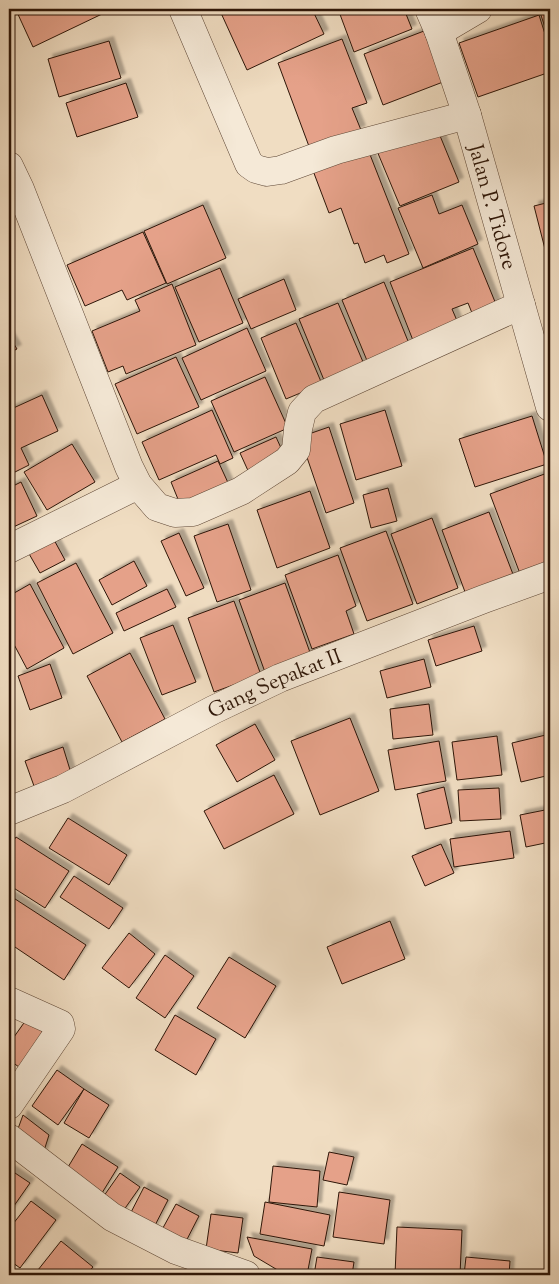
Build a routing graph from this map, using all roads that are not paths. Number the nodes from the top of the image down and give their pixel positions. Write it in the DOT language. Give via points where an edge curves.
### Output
graph roads {
  1 [pos="183,9"];
  2 [pos="478,9"];
  3 [pos="434,20"];
  4 [pos="467,115"];
  5 [pos="13,184"];
  6 [pos="522,305"];
  7 [pos="550,407"];
  8 [pos="138,485"];
  9 [pos="9,549"];
  10 [pos="550,575"];
  11 [pos="9,811"];
  12 [pos="9,1001"];
  13 [pos="9,1105"];
  14 [pos="9,1138"];
  15 [pos="246,1275"];
  1 -- 4 [label="street" via="249,164 256,169 267,172 281,170 336,150"];
  2 -- 3 [label="street"];
  3 -- 4 [label="street, Jalan P. Tidore"];
  4 -- 6 [label="street, Jalan P. Tidore"];
  5 -- 8 [label="street"];
  6 -- 7 [label="street, Jalan P. Tidore"];
  6 -- 8 [label="street" via="314,399 302,412 296,450 287,462 242,491 192,512 175,513 157,507"];
  8 -- 9 [label="street"];
  10 -- 11 [label="street, Gang Sepakat II" via="280,678 63,789"];
  12 -- 13 [label="street" via="60,1024 61,1030"];
  14 -- 15 [label="street" via="112,1217 176,1250"];
}
